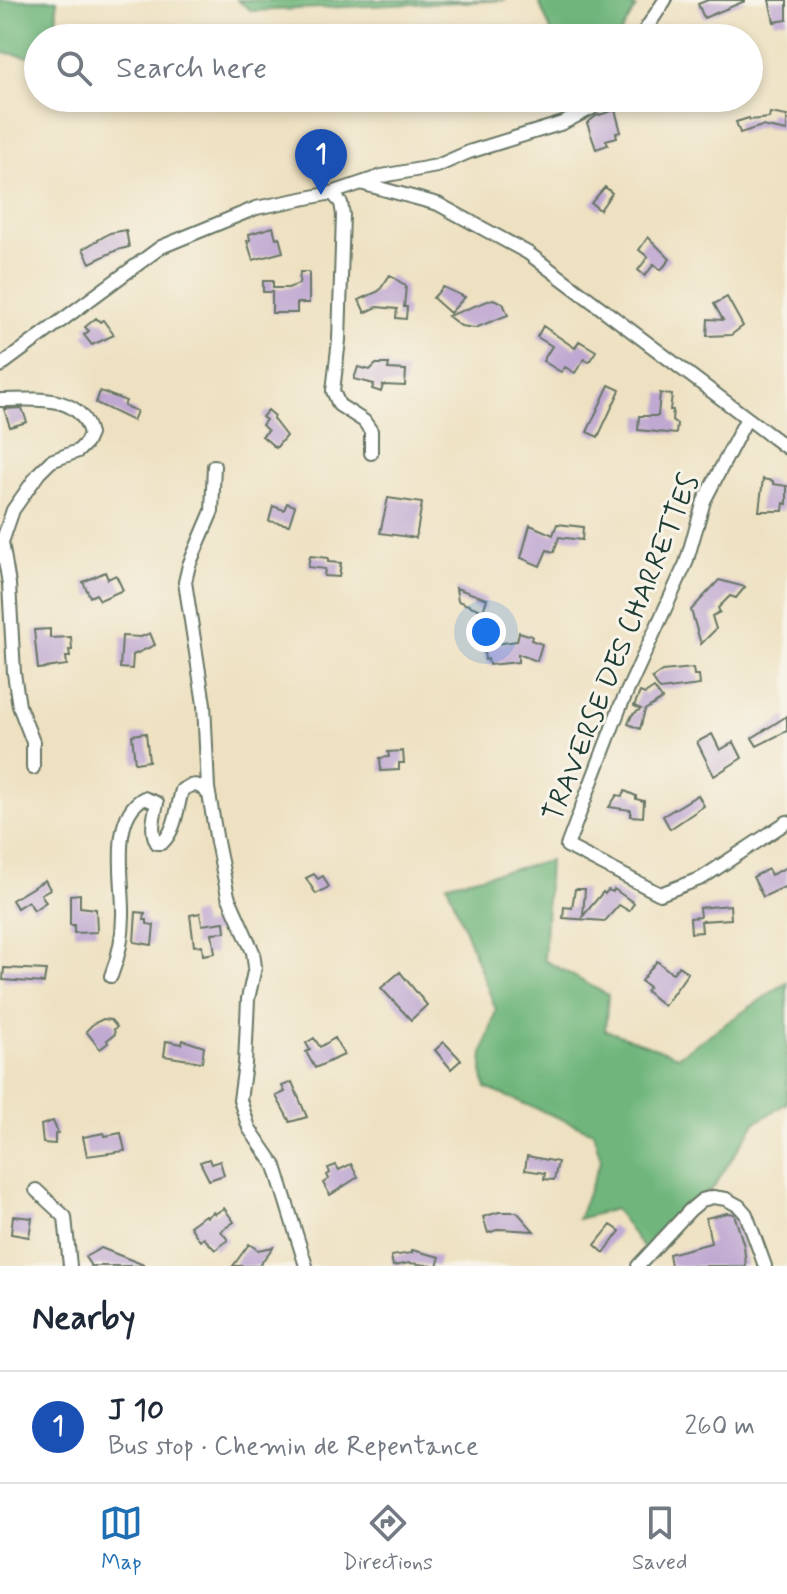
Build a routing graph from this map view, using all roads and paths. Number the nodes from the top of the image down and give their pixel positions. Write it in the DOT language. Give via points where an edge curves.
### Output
graph roads {
  1 [pos="665,0"];
  2 [pos="649,24"];
  3 [pos="584,112"];
  4 [pos="364,184"];
  5 [pos="332,193"];
  6 [pos="0,366"];
  7 [pos="0,400"];
  8 [pos="747,418"];
  9 [pos="787,448"];
  10 [pos="371,453"];
  11 [pos="214,466"];
  12 [pos="33,768"];
  13 [pos="209,795"];
  14 [pos="787,822"];
  15 [pos="111,976"];
  16 [pos="36,1190"];
  17 [pos="70,1266"];
  18 [pos="306,1266"];
  19 [pos="638,1266"];
  20 [pos="765,1266"];
  1 -- 2 [label="street"];
  3 -- 4 [label="street" via="437,166"];
  4 -- 5 [label="street"];
  4 -- 8 [label="street" via="438,204 528,253"];
  5 -- 6 [label="street" via="256,208 161,247"];
  5 -- 10 [label="street" via="343,215 333,391 339,405 371,431"];
  7 -- 12 [label="street" via="52,399 75,409 90,434 78,451 51,461 39,473 13,510 2,542 14,673 33,742"];
  8 -- 9 [label="street"];
  8 -- 14 [label="street, TRAVERSE DES CHARRETTES" via="704,501 686,563 620,707 567,846 660,894 702,878"];
  11 -- 13 [label="street" via="212,511 185,582 204,704"];
  13 -- 15 [label="street" via="197,784 182,790 173,826 162,843 154,837 157,803 144,798 126,814 121,834 120,952"];
  13 -- 18 [label="street" via="228,896 255,967 240,1100 249,1128 275,1166"];
  16 -- 17 [label="street" via="65,1217"];
  19 -- 20 [label="street" via="690,1210 713,1197 726,1199 746,1214"];
}
